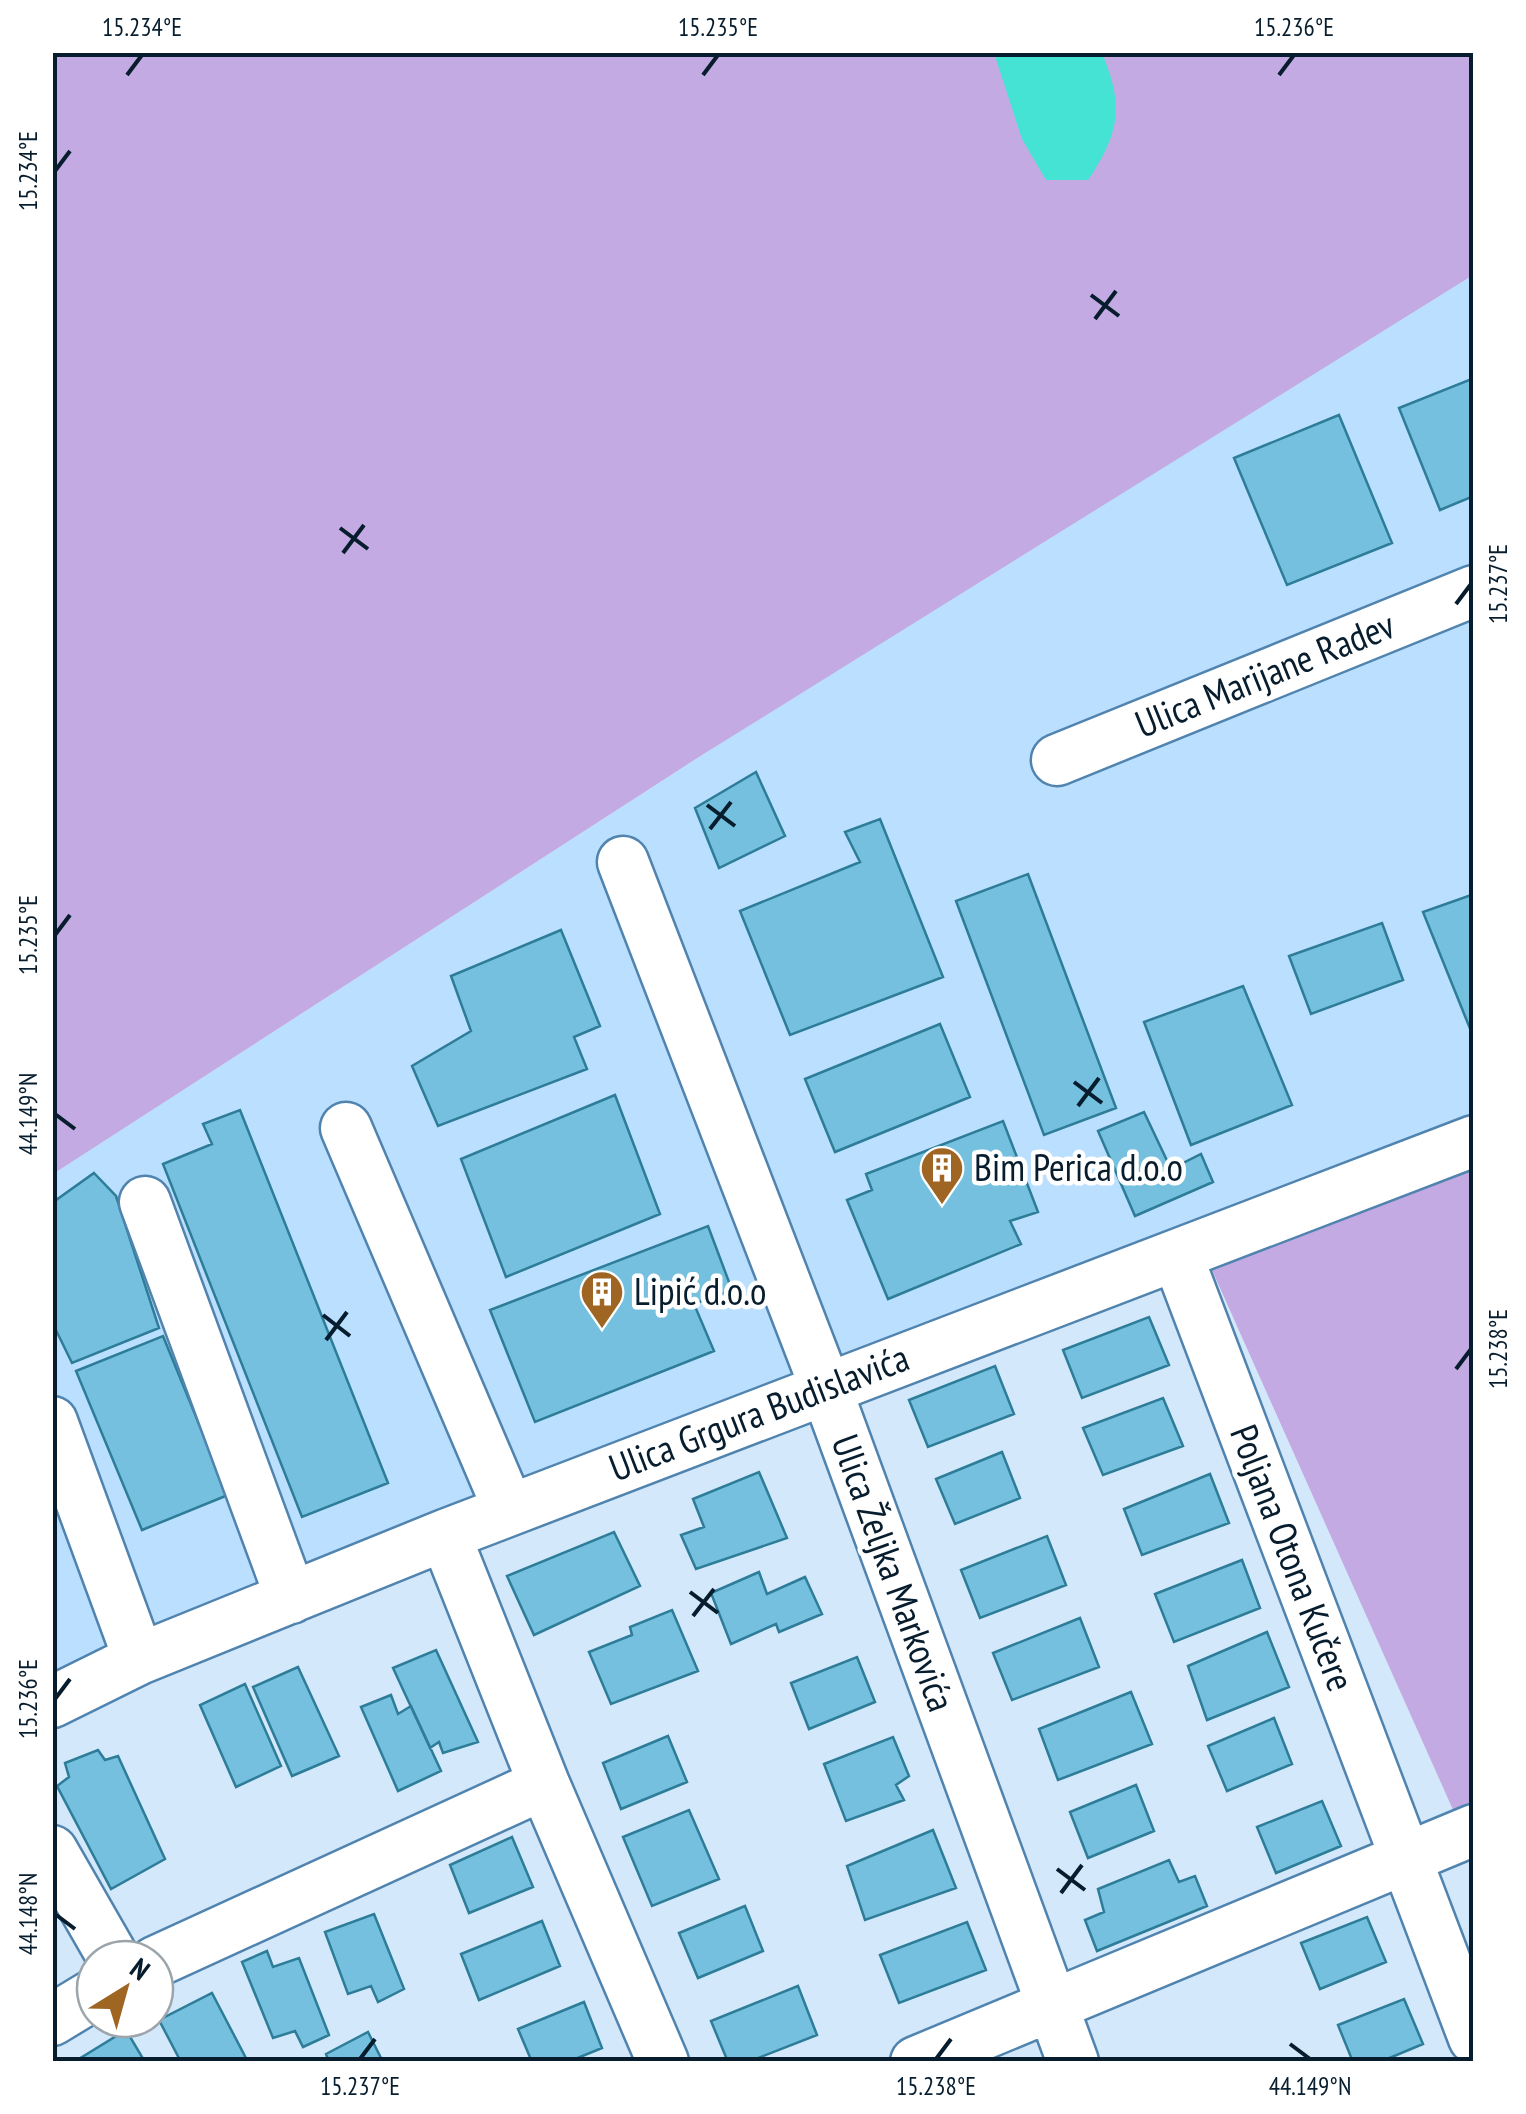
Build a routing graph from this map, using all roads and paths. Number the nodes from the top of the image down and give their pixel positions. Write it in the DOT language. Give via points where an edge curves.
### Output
graph roads {
  1 [pos="1474,591"];
  2 [pos="1057,760"];
  3 [pos="623,862"];
  4 [pos="346,1128"];
  5 [pos="1474,1142"];
  6 [pos="146,1202"];
  7 [pos="1178,1258"];
  8 [pos="825,1386"];
  9 [pos="52,1422"];
  10 [pos="510,1510"];
  11 [pos="445,1535"];
  12 [pos="290,1598"];
  13 [pos="139,1658"];
  14 [pos="52,1702"];
  15 [pos="544,1784"];
  16 [pos="1474,1830"];
  17 [pos="52,1851"];
  18 [pos="1405,1859"];
  19 [pos="103,1939"];
  20 [pos="175,1953"];
  21 [pos="1050,2004"];
  22 [pos="75,2006"];
  23 [pos="52,2020"];
  24 [pos="1474,2038"];
  25 [pos="663,2062"];
  26 [pos="916,2062"];
  27 [pos="1073,2062"];
  1 -- 2 [label="street, Ulica Marijane Radev"];
  3 -- 8 [label="street, Ulica Željka Markovića"];
  4 -- 10 [label="street"];
  5 -- 7 [label="street, Ulica Grgura Budislavića"];
  6 -- 12 [label="street"];
  7 -- 8 [label="street, Ulica Grgura Budislavića"];
  7 -- 18 [label="street, Poljana Otona Kučere"];
  8 -- 10 [label="street, Ulica Grgura Budislavića"];
  8 -- 21 [label="street, Ulica Željka Markovića"];
  9 -- 13 [label="street"];
  10 -- 11 [label="street, Ulica Grgura Budislavića"];
  11 -- 12 [label="street, Ulica Grgura Budislavića"];
  11 -- 15 [label="street"];
  12 -- 13 [label="street, Ulica Grgura Budislavića"];
  13 -- 14 [label="street, Ulica Grgura Budislavića"];
  15 -- 20 [label="street"];
  15 -- 25 [label="street"];
  16 -- 18 [label="street"];
  17 -- 19 [label="street"];
  18 -- 21 [label="street"];
  18 -- 24 [label="street, Poljana Otona Kučere"];
  21 -- 26 [label="street"];
  21 -- 27 [label="street, Ulica Željka Markovića"];
  22 -- 23 [label="street"];
}
